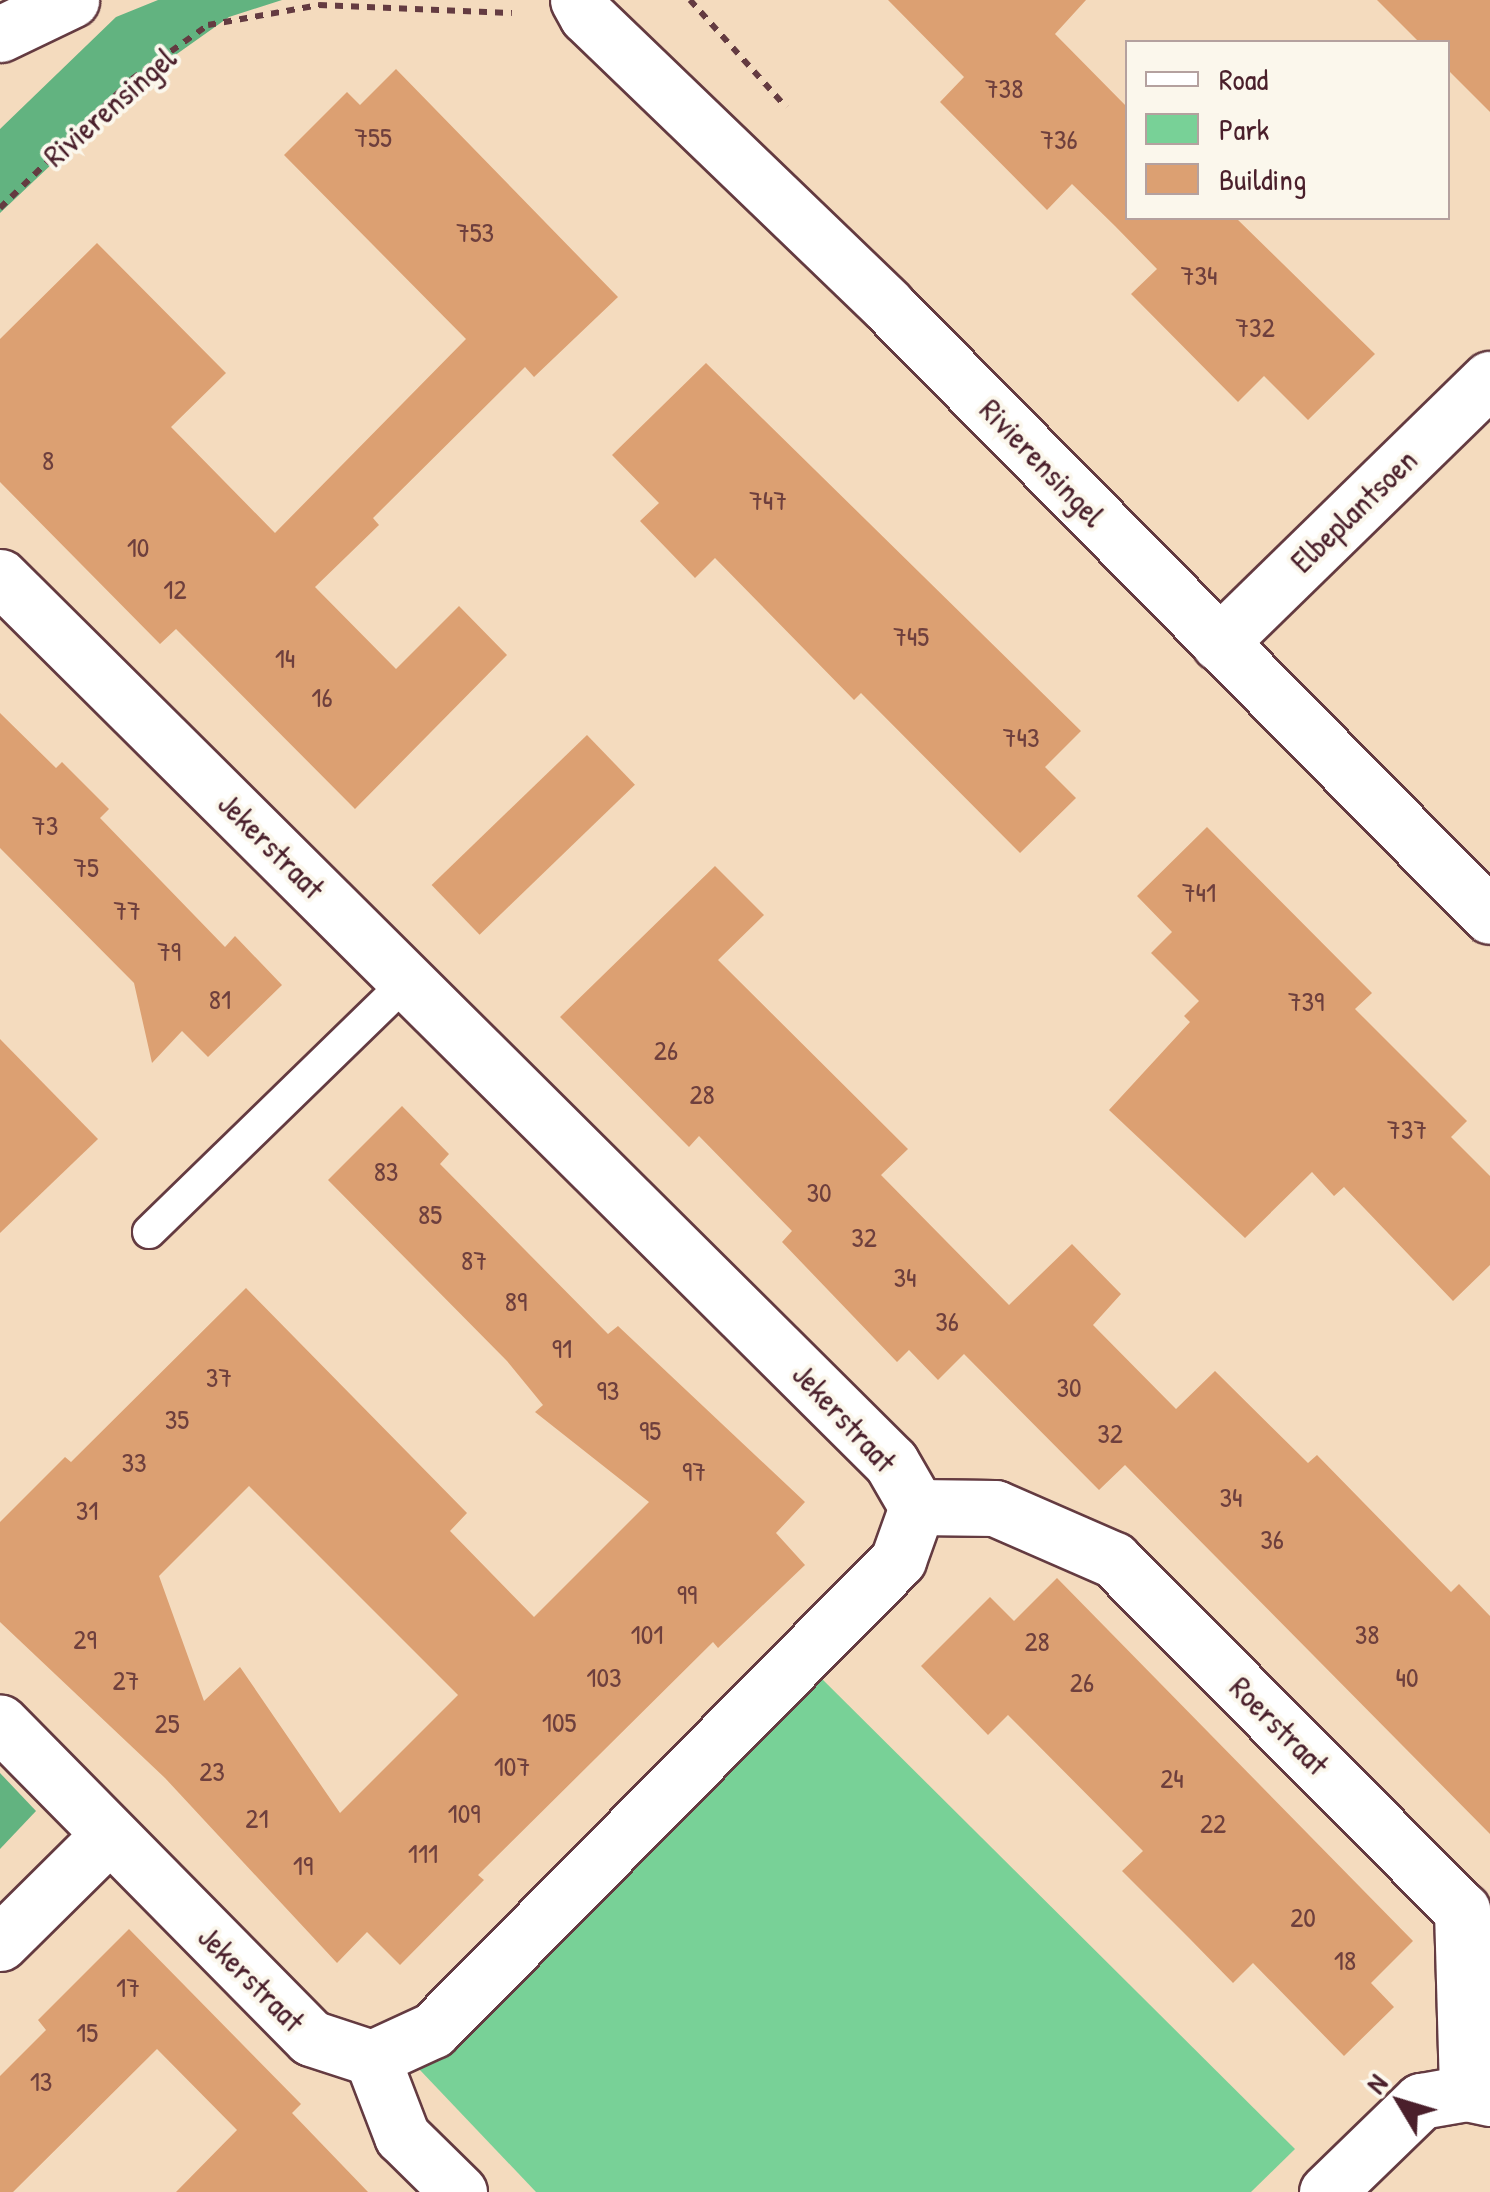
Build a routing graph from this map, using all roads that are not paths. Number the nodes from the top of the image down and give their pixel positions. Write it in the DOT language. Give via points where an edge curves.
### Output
graph roads {
  1 [pos="25,0"];
  2 [pos="71,0"];
  3 [pos="571,5"];
  4 [pos="0,34"];
  5 [pos="1490,379"];
  6 [pos="0,576"];
  7 [pos="1219,643"];
  8 [pos="1490,916"];
  9 [pos="408,981"];
  10 [pos="149,1232"];
  11 [pos="917,1507"];
  12 [pos="0,1723"];
  13 [pos="109,1835"];
  14 [pos="0,1943"];
  15 [pos="372,2058"];
  16 [pos="1478,2096"];
  17 [pos="458,2192"];
  18 [pos="1327,2192"];
  1 -- 4 [label="street"];
  2 -- 4 [label="street"];
  3 -- 7 [label="street, Rivierensingel" via="887,306"];
  5 -- 7 [label="street, Elbeplantsoen"];
  6 -- 9 [label="street, Jekerstraat"];
  7 -- 8 [label="street, Rivierensingel"];
  9 -- 10 [label="lane"];
  9 -- 11 [label="street, Jekerstraat" via="892,1462"];
  11 -- 15 [label="street, Jekerstraat" via="898,1560 844,1615 433,2030"];
  11 -- 16 [label="street, Roerstraat" via="996,1508 1114,1560 1462,1910"];
  12 -- 13 [label="street, Jekerstraat"];
  13 -- 14 [label="street"];
  13 -- 15 [label="street, Jekerstraat" via="310,2038"];
  15 -- 17 [label="street" via="402,2136"];
  16 -- 18 [label="street, Roerstraat" via="1421,2100"];
}
